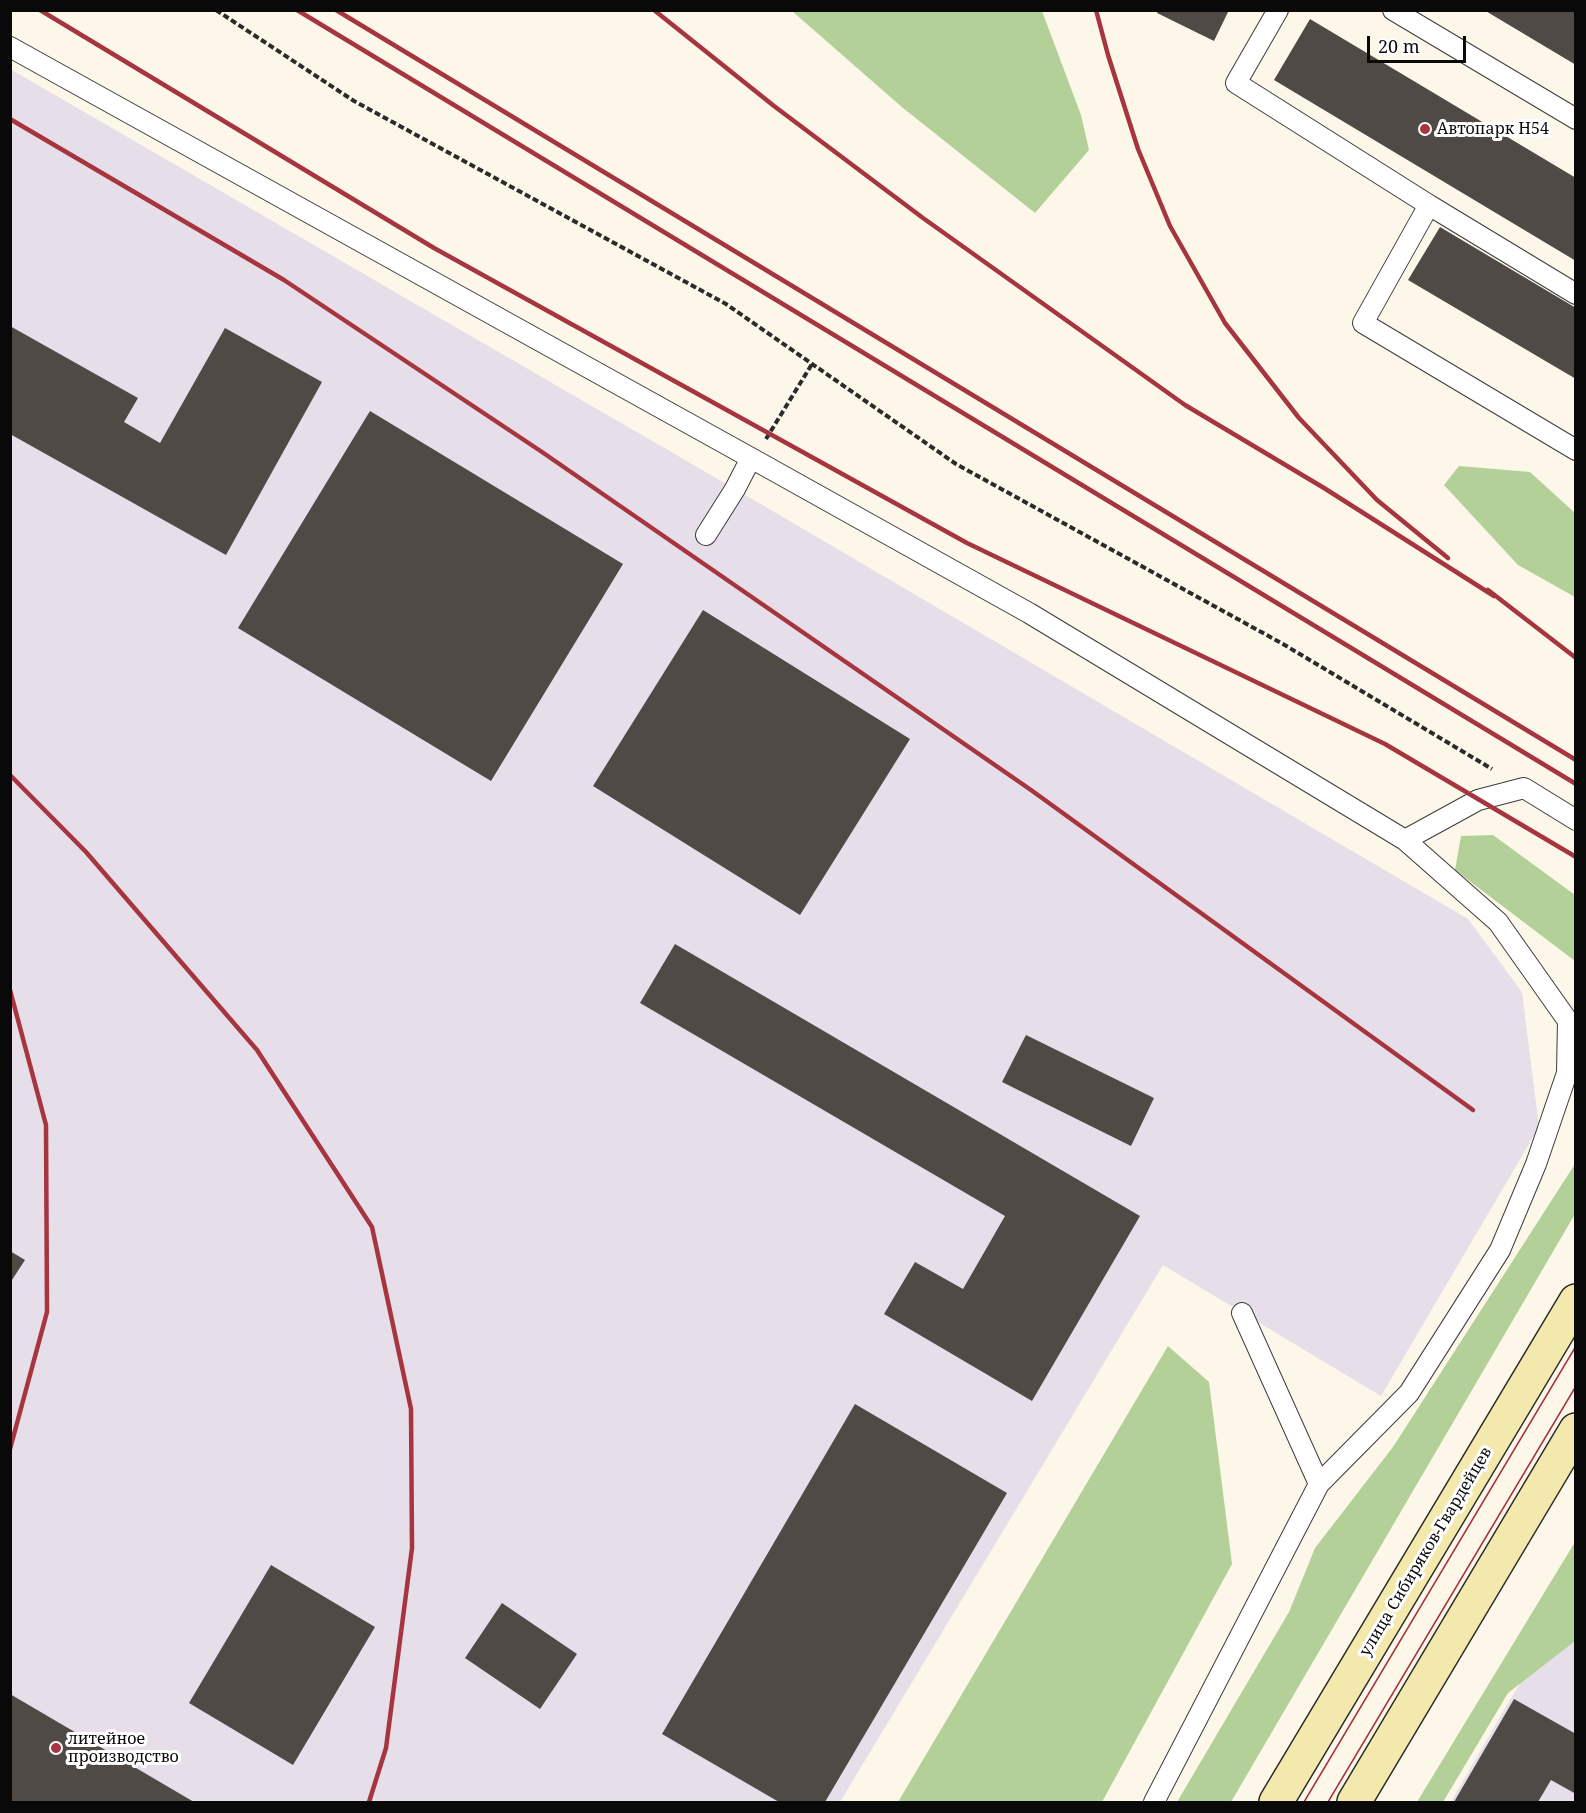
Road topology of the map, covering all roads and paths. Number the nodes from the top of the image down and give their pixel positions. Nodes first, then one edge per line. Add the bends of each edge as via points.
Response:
1 (216, 10) edge
2 (1278, 10) edge
3 (1393, 10) edge
4 (10, 47) edge
5 (1575, 119) edge
6 (1429, 205) junction
7 (1575, 294) edge
8 (812, 364) junction
9 (1575, 450) edge
10 (751, 458) junction
11 (706, 535) dead end
12 (1524, 788) junction
13 (1575, 820) edge
14 (1405, 840) junction
15 (1575, 1301) edge
16 (1242, 1313) dead end
17 (1575, 1430) edge
18 (1319, 1484) junction
19 (1154, 1803) edge
20 (1276, 1803) edge
21 (1354, 1803) edge

1 - 8 path via 354,101 726,304
2 - 6 lane via 1236,83
3 - 5 lane
4 - 10 lane
6 - 7 lane
6 - 9 lane via 1363,323
8 - 10 path
8 - 12 path via 956,464 1283,644
10 - 11 lane
10 - 14 lane via 1029,613
12 - 13 lane
12 - 14 lane via 1478,800
14 - 18 lane via 1498,922 1568,1021 1566,1073 1536,1164 1500,1250 1409,1393
15 - 20 main road, улица Сибиряков-Гвардейцев
16 - 18 lane
17 - 21 main road
18 - 19 lane

